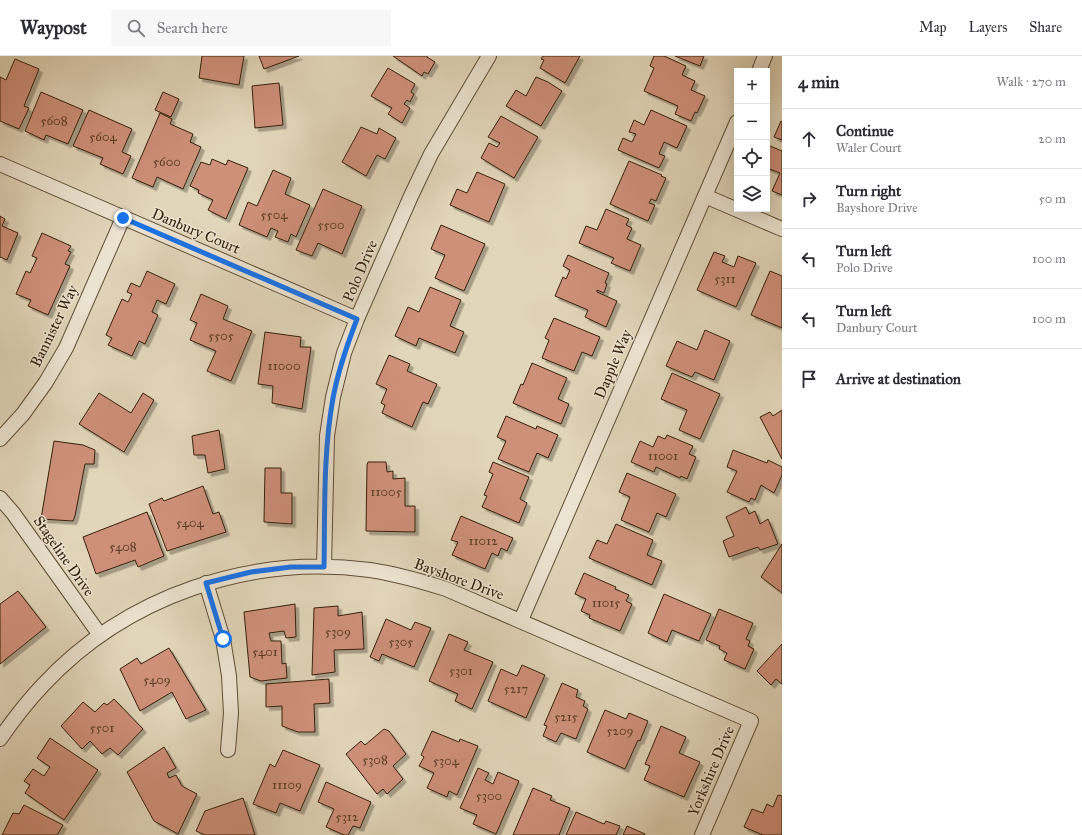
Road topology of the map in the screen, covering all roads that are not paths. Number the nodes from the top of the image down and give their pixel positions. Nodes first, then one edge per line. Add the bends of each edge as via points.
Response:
1 (489, 56) edge
2 (765, 56) edge
3 (760, 68) edge
4 (734, 129) edge
5 (0, 164) edge
6 (705, 196) junction
7 (123, 218) junction
8 (782, 229) edge
9 (357, 319) junction
10 (0, 440) edge
11 (0, 498) edge
12 (324, 567) junction
13 (206, 583) junction
14 (521, 620) junction
15 (100, 635) junction
16 (752, 721) joint
17 (0, 739) edge
18 (228, 750) dead end
19 (702, 835) edge

1 - 9 street, Polo Drive via 431,154
2 - 3 street
4 - 6 street, Dapple Way
5 - 7 street, Danbury Court
6 - 8 street
6 - 14 street, Dapple Way
7 - 9 street, Danbury Court
7 - 10 street, Bannister Way via 66,348 23,414
9 - 12 street, Polo Drive via 344,352 327,436
11 - 15 street, Stageline Drive
12 - 13 street, Bayshore Drive via 291,567 251,572
12 - 14 street, Bayshore Drive via 370,570 409,578 446,589
13 - 15 street, Bayshore Drive via 139,611
13 - 18 street via 223,639 229,676 231,713
14 - 16 street, Bayshore Drive
15 - 17 street, Bayshore Drive via 43,684 17,714
16 - 19 street, Yorkshire Drive

